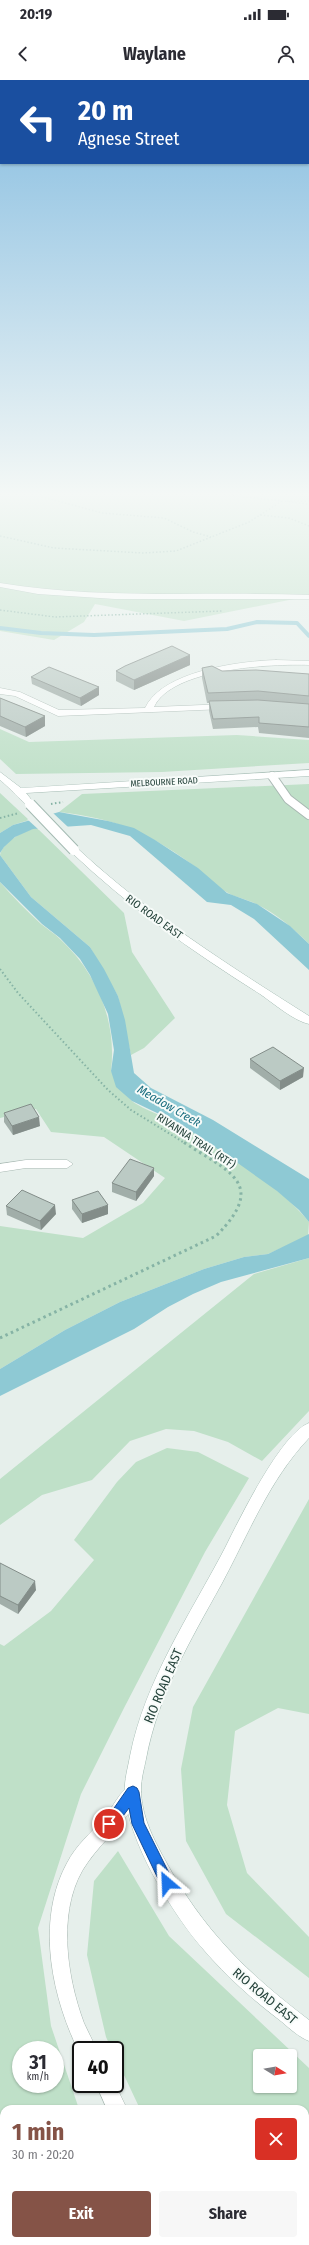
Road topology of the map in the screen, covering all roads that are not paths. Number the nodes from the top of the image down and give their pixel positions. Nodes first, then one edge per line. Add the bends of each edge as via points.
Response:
1 (41, 592) edge
2 (309, 597) edge
3 (309, 663) edge
4 (0, 691) edge
5 (234, 706) edge
6 (148, 710) junction
7 (309, 773) edge
8 (0, 775) edge
9 (272, 776) junction
10 (18, 791) junction
11 (309, 815) edge
12 (309, 1021) edge
13 (67, 1164) dead end
14 (0, 1168) edge
15 (309, 1429) edge
16 (133, 1792) junction
17 (309, 2032) edge
18 (84, 2041) edge
19 (109, 2093) edge
20 (115, 2105) edge

1 - 2 street via 105,596
3 - 6 street via 253,663 202,672 161,692 152,700
4 - 6 street via 18,694 58,713
5 - 6 street
7 - 9 street, MELBOURNE ROAD
8 - 10 street, RIO ROAD EAST
9 - 10 street, MELBOURNE ROAD
9 - 11 lane via 288,799
10 - 12 street, RIO ROAD EAST, bridge via 74,850 134,904
13 - 14 street via 26,1164
15 - 16 street, RIO ROAD EAST via 279,1463 190,1625 154,1703 138,1752
16 - 17 street, RIO ROAD EAST via 138,1824 186,1915 230,1968 256,1992
16 - 18 street via 115,1818 87,1846 72,1870 62,1903 59,1940 63,1981 74,2021
19 - 20 street

